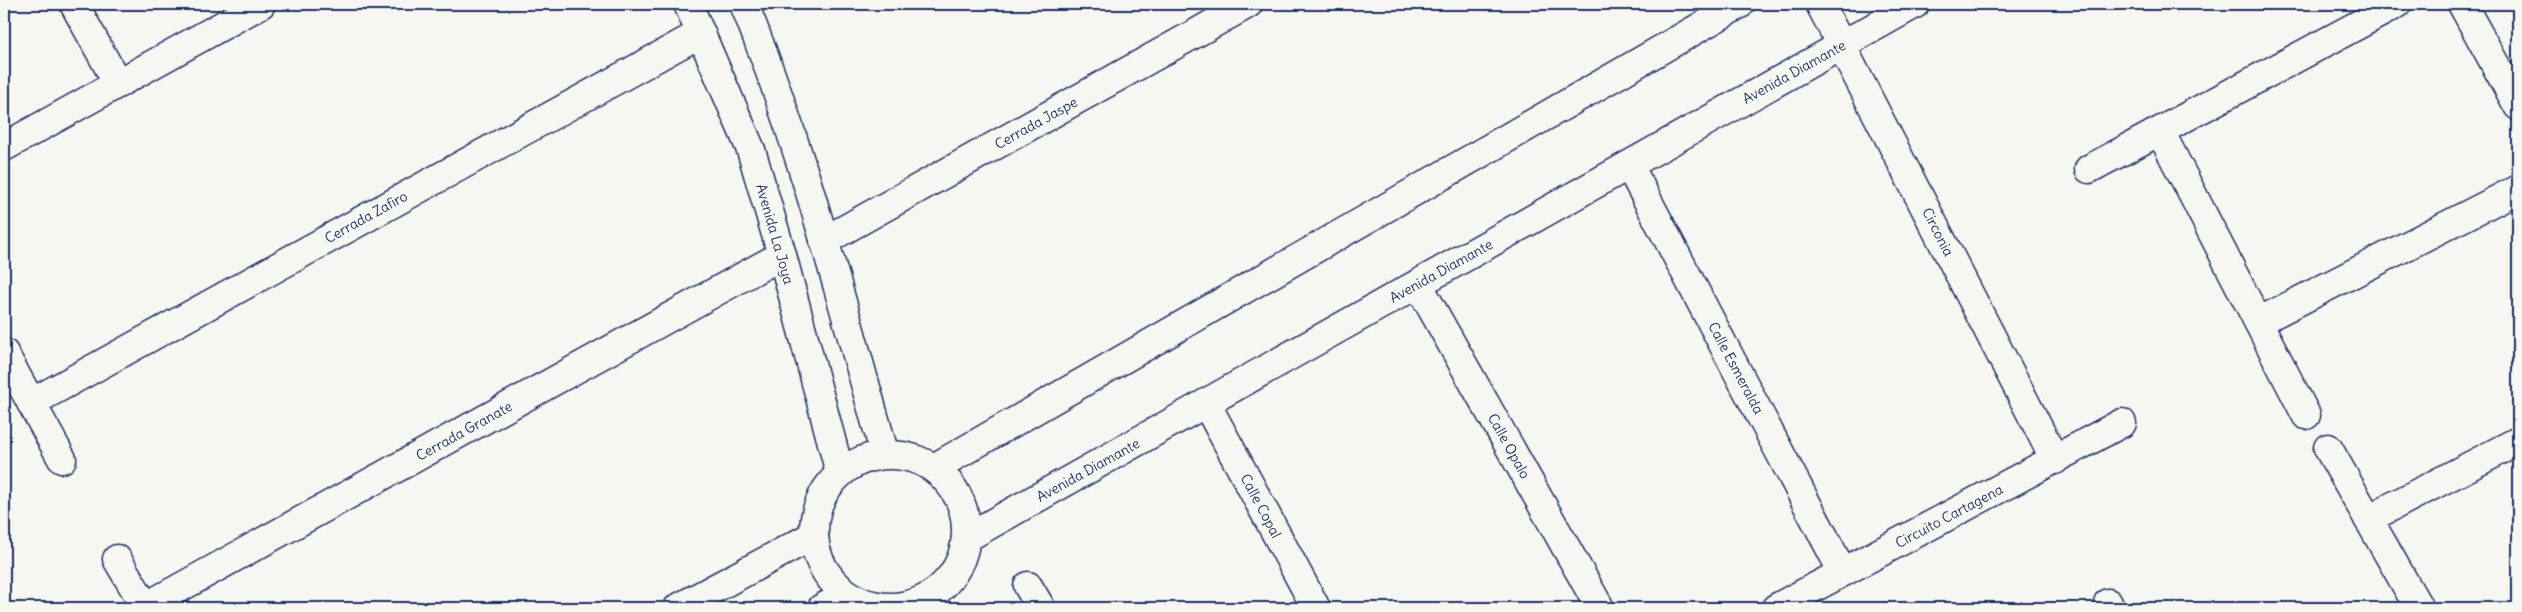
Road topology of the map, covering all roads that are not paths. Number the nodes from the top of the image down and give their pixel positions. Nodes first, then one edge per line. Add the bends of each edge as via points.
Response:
1 (74, 4) edge
2 (261, 4) edge
3 (688, 4) edge
4 (1248, 4) edge
5 (1740, 4) edge
6 (1820, 4) edge
7 (1915, 4) edge
8 (2397, 4) edge
9 (2462, 4) edge
10 (746, 5) edge
11 (701, 33) junction
12 (1841, 46) junction
13 (118, 84) junction
14 (2518, 106) edge
15 (2160, 130) junction
16 (4, 147) edge
17 (1629, 164) junction
18 (2089, 169) dead end
19 (2518, 189) edge
20 (824, 241) junction
21 (782, 255) junction
22 (1418, 284) junction
23 (2258, 322) junction
24 (4, 354) edge
25 (31, 403) junction
26 (1206, 403) junction
27 (2306, 415) dead end
28 (2122, 422) dead end
29 (2518, 441) edge
30 (2328, 448) dead end
31 (885, 455) junction
32 (62, 460) dead end
33 (2055, 460) junction
34 (934, 468) junction
35 (840, 473) junction
36 (2368, 519) junction
37 (814, 534) junction
38 (966, 538) junction
39 (116, 559) dead end
40 (1842, 571) junction
41 (848, 594) junction
42 (945, 597) edge
43 (146, 607) edge
44 (883, 607) edge
45 (678, 608) edge
46 (822, 608) edge
47 (1316, 608) edge
48 (1600, 608) edge
49 (1776, 608) edge
50 (2420, 608) edge

1 - 13 street
2 - 13 street
3 - 11 street, Avenida La Joya
4 - 20 street, Cerrada Jaspe
5 - 34 street
6 - 12 street, Circonia
7 - 12 street, Avenida Diamante
8 - 15 street
9 - 14 street
10 - 20 street via 790,129
11 - 21 street, Avenida La Joya via 751,150
11 - 25 street, Cerrada Zafiro
12 - 17 street, Avenida Diamante
12 - 33 street, Circonia
13 - 16 street
15 - 18 street
15 - 23 street
17 - 22 street, Avenida Diamante
17 - 40 street, Calle Esmeralda
19 - 23 street
20 - 31 street
21 - 35 street, Avenida La Joya
21 - 43 street, Cerrada Granate
22 - 26 street, Avenida Diamante
22 - 48 street, Calle Opalo
23 - 27 street
24 - 25 street
25 - 32 street
26 - 38 street, Avenida Diamante
26 - 47 street, Calle Copal
28 - 33 street, Circuito Cartagena
29 - 36 street
30 - 36 street
31 - 34 street via 911,457
31 - 35 street via 861,461
33 - 40 street, Circuito Cartagena
34 - 38 street via 953,488 964,512
35 - 37 street via 826,490 816,512
36 - 50 street
37 - 41 street via 819,557
37 - 45 street
38 - 42 street
39 - 43 street
40 - 49 street, Circuito Cartagena
41 - 44 street
41 - 46 street
42 - 44 street via 926,598 905,606

